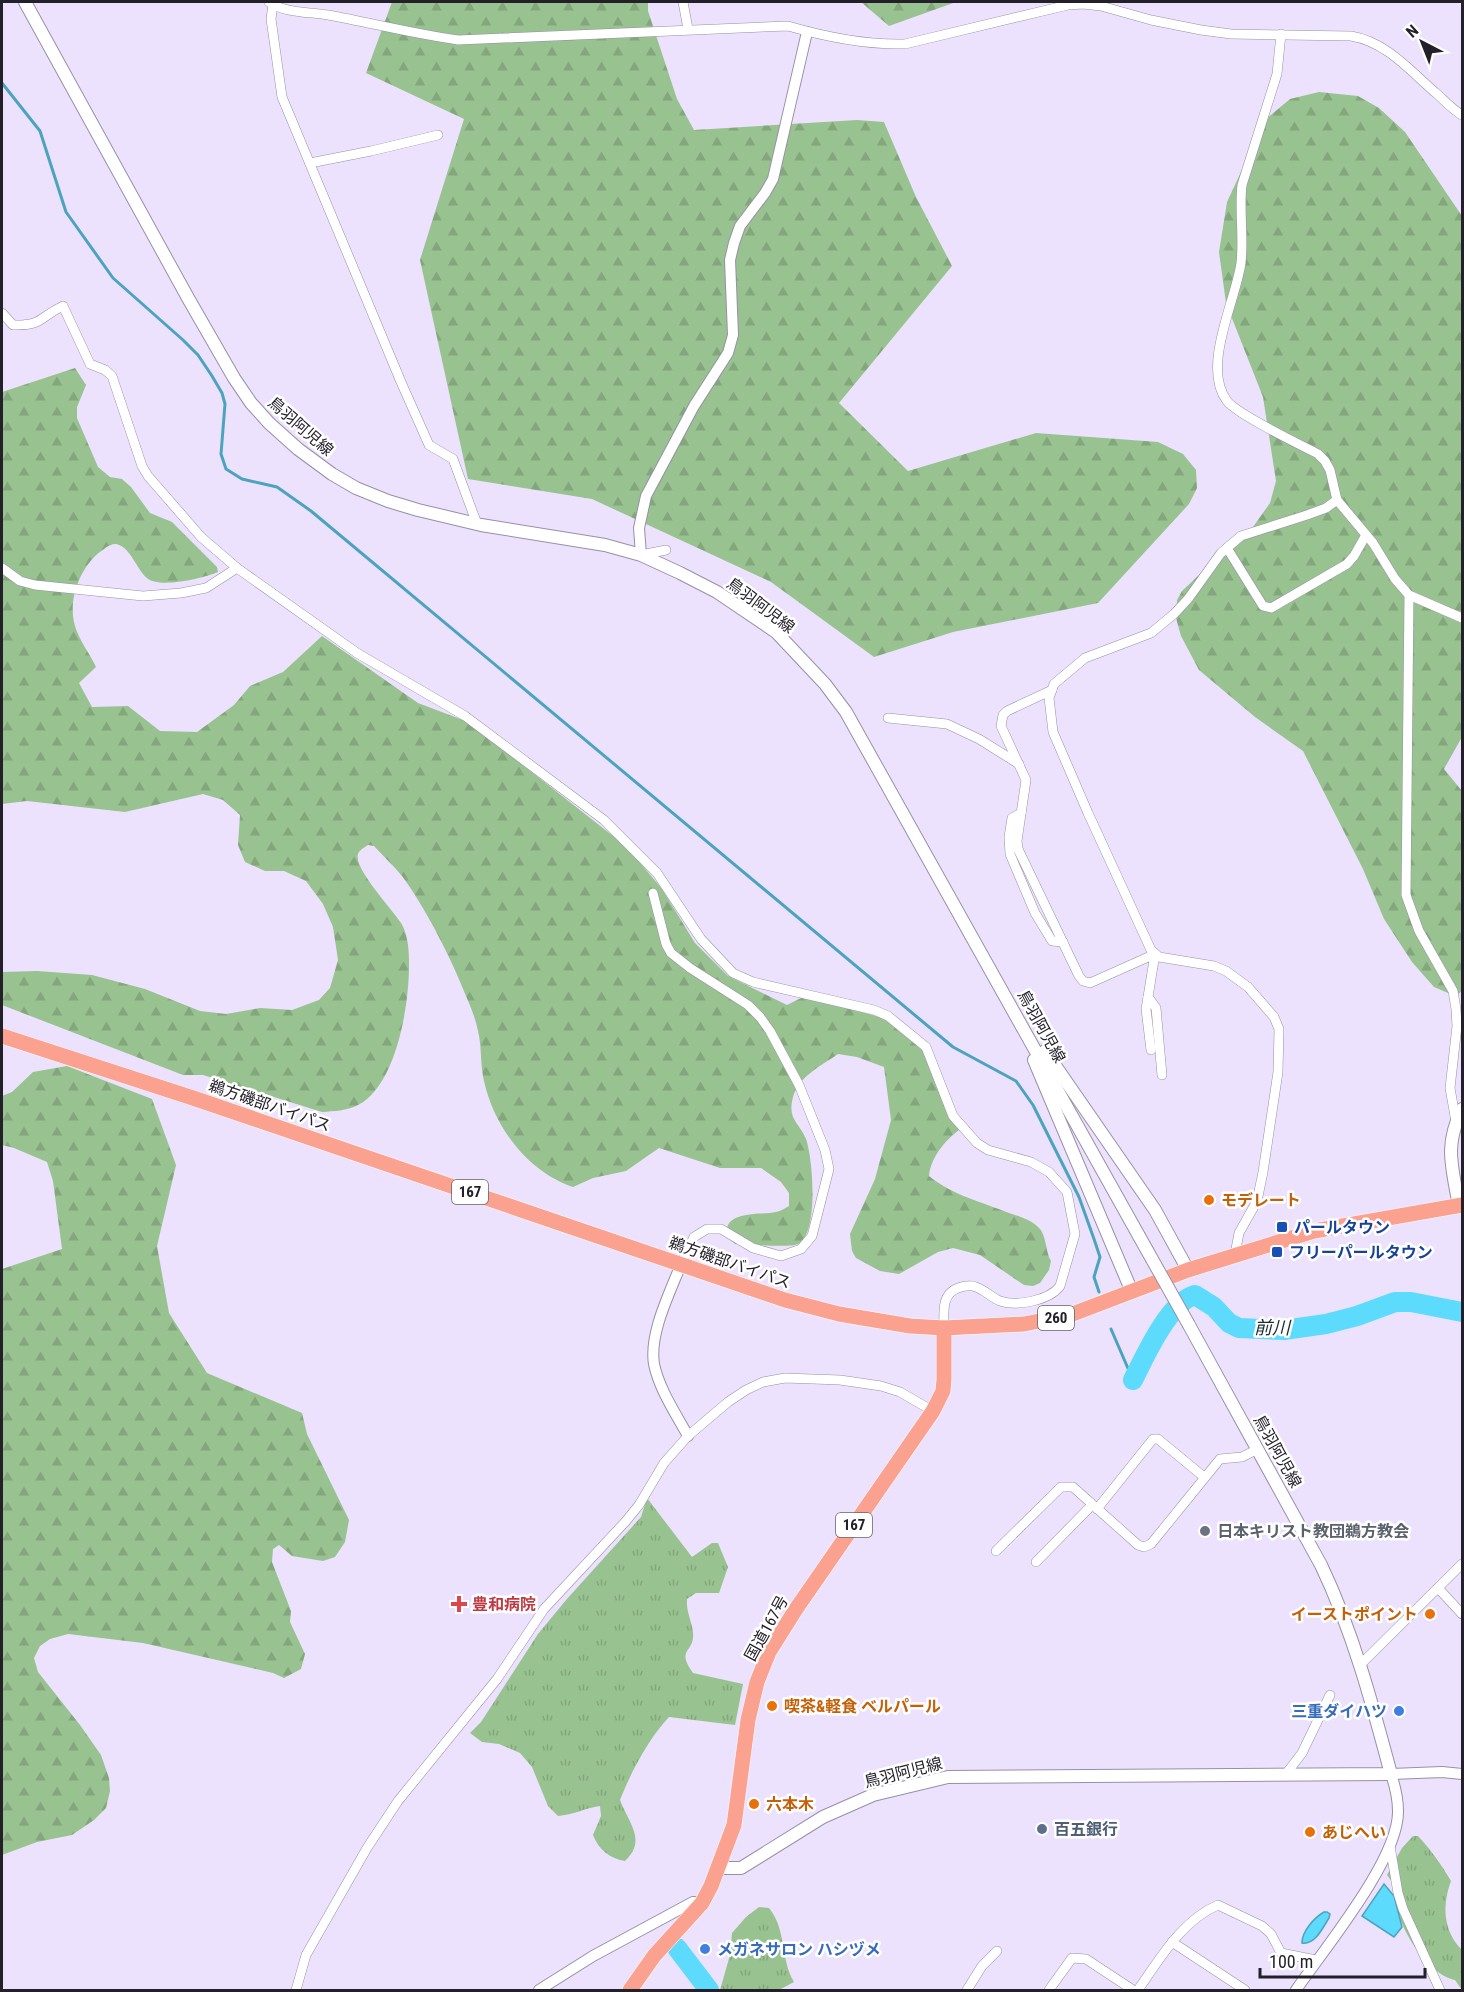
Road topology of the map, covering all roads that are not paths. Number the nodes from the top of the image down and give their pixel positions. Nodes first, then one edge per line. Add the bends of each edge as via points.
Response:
1 (25, 2) edge
2 (683, 2) edge
3 (271, 3) edge
4 (688, 29) junction
5 (807, 32) junction
6 (1281, 34) junction
7 (1462, 115) edge
8 (438, 135) dead end
9 (310, 163) junction
10 (2, 313) edge
11 (1337, 500) junction
12 (477, 524) junction
13 (1366, 535) junction
14 (1227, 548) junction
15 (666, 550) dead end
16 (641, 555) junction
17 (2, 568) edge
18 (237, 568) junction
19 (1409, 595) junction
20 (1462, 618) edge
21 (1052, 690) junction
22 (888, 718) dead end
23 (1021, 765) junction
24 (653, 893) dead end
25 (1155, 954) junction
26 (1148, 997) junction
27 (1009, 1001) junction
28 (2, 1036) edge
29 (1151, 1050) dead end
30 (1162, 1075) dead end
31 (1462, 1109) edge
32 (1456, 1122) junction
33 (1461, 1205) edge
34 (1235, 1254) junction
35 (681, 1264) junction
36 (1188, 1270) junction
37 (1132, 1292) junction
38 (944, 1328) junction
39 (933, 1411) junction
40 (688, 1436) junction
41 (1258, 1449) junction
42 (1204, 1477) junction
43 (1094, 1507) junction
44 (996, 1551) dead end
45 (1036, 1562) dead end
46 (1462, 1564) edge
47 (1438, 1588) junction
48 (1462, 1614) edge
49 (1361, 1664) junction
50 (1330, 1695) dead end
51 (1286, 1774) junction
52 (1391, 1774) junction
53 (1462, 1774) edge
54 (1390, 1846) junction
55 (718, 1868) junction
56 (702, 1903) junction
57 (1172, 1942) junction
58 (997, 1951) dead end
59 (1316, 1960) junction
60 (296, 1990) edge
61 (538, 1990) edge
62 (630, 1990) edge
63 (967, 1990) edge
64 (1049, 1990) edge
65 (1133, 1990) edge
66 (1138, 1990) edge
67 (1245, 1990) edge
68 (1296, 1990) edge
69 (1440, 1990) edge

1 - 12 main road, 鳥羽阿児線 via 188,298 251,403 298,449 356,488 418,510
2 - 4 street
3 - 4 street via 458,40
3 - 9 street via 280,89
4 - 5 street via 788,26
5 - 6 street via 880,45 905,44 1083,4 1201,30
5 - 16 street via 773,179 740,226 734,243 730,260 733,335 728,353 694,405 646,496 639,528
6 - 7 street via 1367,39 1391,54
6 - 11 street via 1277,74 1242,184 1241,261 1217,355 1222,392 1234,408 1318,454 1330,470
8 - 9 street
9 - 12 street via 429,445 453,459
10 - 18 street via 13,326 28,326 63,306 90,364 112,376 148,476 201,537
11 - 13 street
11 - 14 street via 1326,508 1241,536
12 - 16 main road, 鳥羽阿児線 via 565,537
13 - 14 street via 1347,564 1271,608 1263,606
13 - 19 street
14 - 21 street via 1195,591 1151,633 1085,658
15 - 16 street
16 - 27 main road, 鳥羽阿児線 via 717,592 776,632 825,684 846,712
17 - 18 street via 20,581 35,585 143,596 206,588
18 - 38 street via 357,653 465,716 604,820 657,873 701,939 733,973 753,982 888,1016 926,1047 950,1112 976,1143 1049,1172 1067,1192 1075,1234 1060,1286 1048,1297 1011,1304 976,1286 955,1289 944,1306
19 - 20 street
19 - 32 street via 1406,896 1419,931 1453,992 1456,1026 1450,1088
21 - 23 street via 1003,715 1001,726
21 - 25 street via 1049,698 1053,732
22 - 23 street via 947,724
23 - 25 street via 1026,780 1018,849 1079,976 1090,983
24 - 35 street via 666,944 672,953 748,1005 770,1031 799,1085 829,1169 812,1236 801,1249 781,1256 753,1248 721,1229 707,1229 694,1236
25 - 26 street
25 - 34 street via 1226,971 1248,987 1274,1017 1279,1029 1278,1072 1263,1172 1257,1201 1239,1233
26 - 29 street
26 - 30 street via 1156,1008
27 - 36 main road via 1155,1210
27 - 37 main road
27 - 41 main road, 鳥羽阿児線, bridge
28 - 35 highway, 鵜方磯部バイパス / 167
31 - 32 main road
32 - 33 main road via 1450,1154
33 - 34 highway, 鵜方磯部バイパス / 260 via 1314,1231
34 - 36 highway, 鵜方磯部バイパス / 260
35 - 38 highway, 鵜方磯部バイパス / 167 via 838,1314
35 - 40 street via 658,1326 653,1353 658,1379
36 - 37 highway, 鵜方磯部バイパス / 260
37 - 38 highway, 鵜方磯部バイパス / 260 via 1070,1315 1024,1324
38 - 39 highway, 国道167号 / 167 via 944,1385
39 - 40 street via 881,1386 785,1378 746,1390
39 - 55 highway, 国道167号 / 167 via 769,1652 757,1682 747,1727 734,1824
40 - 60 street via 664,1463 626,1521 544,1609 497,1679 398,1801 306,1955
41 - 42 street via 1242,1457 1220,1459
41 - 49 main road, 鳥羽阿児線 via 1330,1583
42 - 43 street via 1153,1439
42 - 43 street via 1151,1544 1144,1547
43 - 44 street via 1073,1487 1061,1487
43 - 45 street
46 - 47 street
47 - 48 street
47 - 49 street
49 - 52 main road, 鳥羽阿児線
50 - 51 street via 1302,1753
51 - 52 main road, 鳥羽阿児線
51 - 55 main road, 鳥羽阿児線 via 948,1777 849,1804 741,1868
52 - 53 street
52 - 54 street via 1398,1812
54 - 59 street via 1378,1870
54 - 69 street via 1403,1909
55 - 56 highway, 国道167号 / 167
56 - 61 street via 693,1902
56 - 62 highway, 国道167号 / 167 via 654,1956
57 - 59 street via 1206,1910 1218,1905 1262,1926 1281,1953
57 - 66 street
57 - 67 street
58 - 63 street
59 - 68 street
64 - 65 street via 1072,1958 1086,1959

